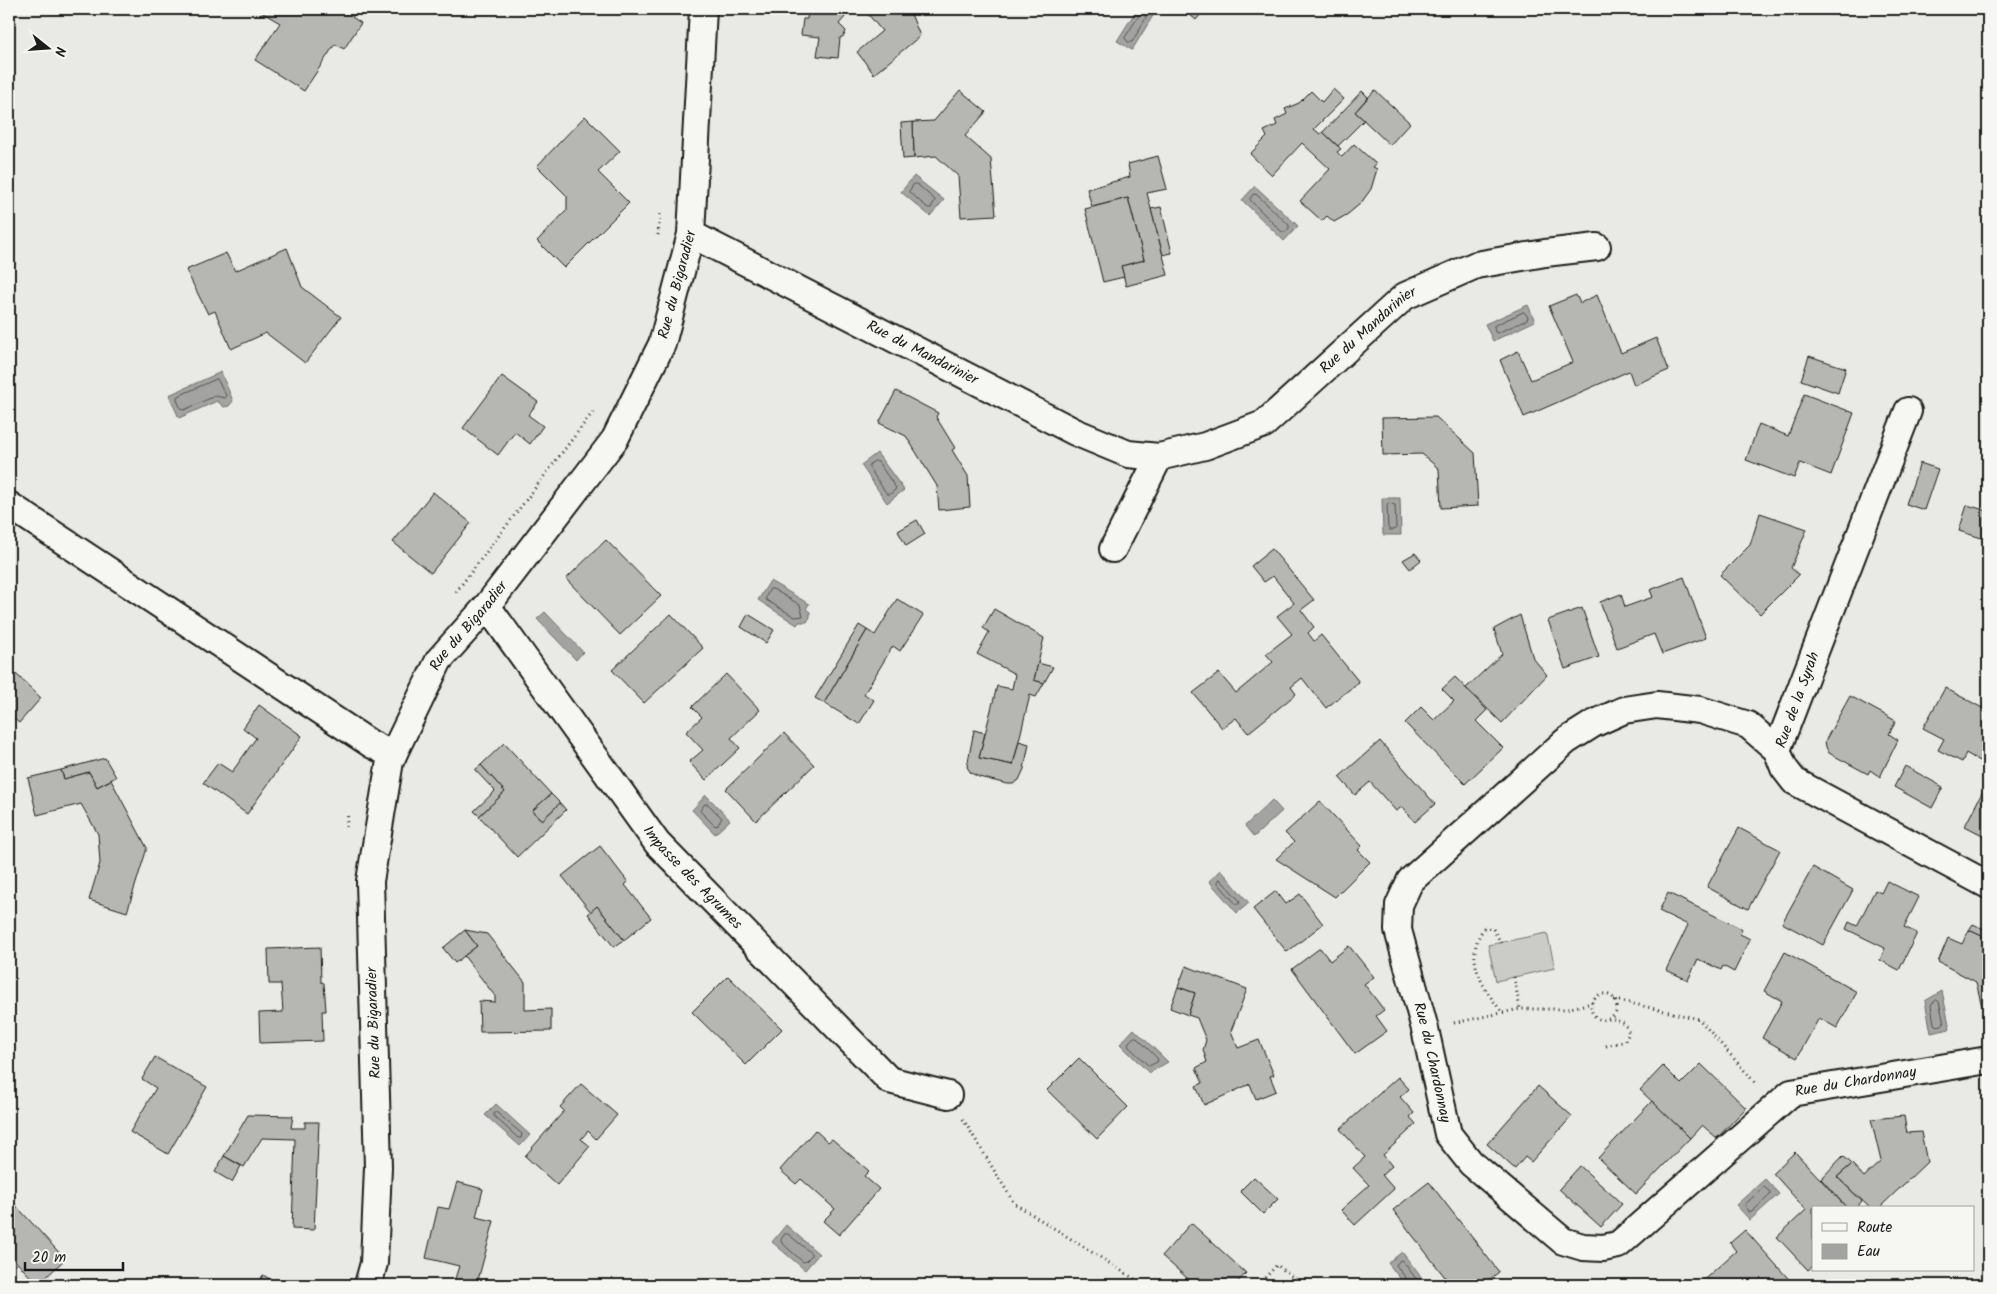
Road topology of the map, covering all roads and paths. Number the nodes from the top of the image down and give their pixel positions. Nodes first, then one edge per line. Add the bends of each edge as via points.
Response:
1 (704, 9) edge
2 (691, 234) junction
3 (1597, 246) dead end
4 (1908, 411) dead end
5 (1159, 457) junction
6 (9, 505) edge
7 (1113, 549) dead end
8 (487, 606) junction
9 (1777, 750) junction
10 (393, 755) junction
11 (1988, 885) edge
12 (1501, 943) dead end
13 (1514, 977) dead end
14 (1614, 1001) junction
15 (1592, 1003) junction
16 (1520, 1009) junction
17 (1502, 1012) junction
18 (1611, 1018) junction
19 (1425, 1030) junction
20 (1606, 1046) dead end
21 (1988, 1060) edge
22 (948, 1095) joint
23 (1776, 1106) junction
24 (368, 1285) edge
25 (1144, 1285) edge
26 (1258, 1285) edge
27 (1303, 1285) edge

1 - 2 street, Rue du Bigaradier
2 - 5 street, Rue du Mandarinier via 1075,432 1128,454
2 - 8 street, Rue du Bigaradier via 662,344 615,439
3 - 5 street, Rue du Mandarinier via 1476,264 1405,296 1264,424 1205,446
4 - 9 street, Rue de la Syrah
5 - 7 street
6 - 10 street via 370,744
8 - 10 street, Rue du Bigaradier via 440,660
8 - 22 street, Impasse des Agrumes via 657,843 890,1080
9 - 11 street, Rue de la Syrah via 1784,768 1794,781
9 - 19 street, Rue du Chardonnay via 1748,725 1700,710 1657,704 1624,710 1566,741 1410,881 1400,905 1398,930
10 - 24 street, Rue du Bigaradier via 370,881 378,1167 374,1263
12 - 17 path via 1493,929 1484,928 1477,938 1474,963 1485,990
13 - 16 path
14 - 15 path via 1604,994
14 - 18 path via 1616,1012
14 - 23 path via 1698,1019
15 - 16 path via 1566,1009
15 - 18 path via 1591,1011 1596,1018
16 - 17 path
17 - 19 path
18 - 20 path via 1625,1024 1629,1033 1625,1040
19 - 23 street, Rue du Chardonnay via 1448,1134 1471,1163 1563,1241 1583,1247 1618,1245
21 - 23 street, Rue du Chardonnay via 1791,1093
22 - 25 path via 1014,1204
26 - 27 path via 1277,1265

